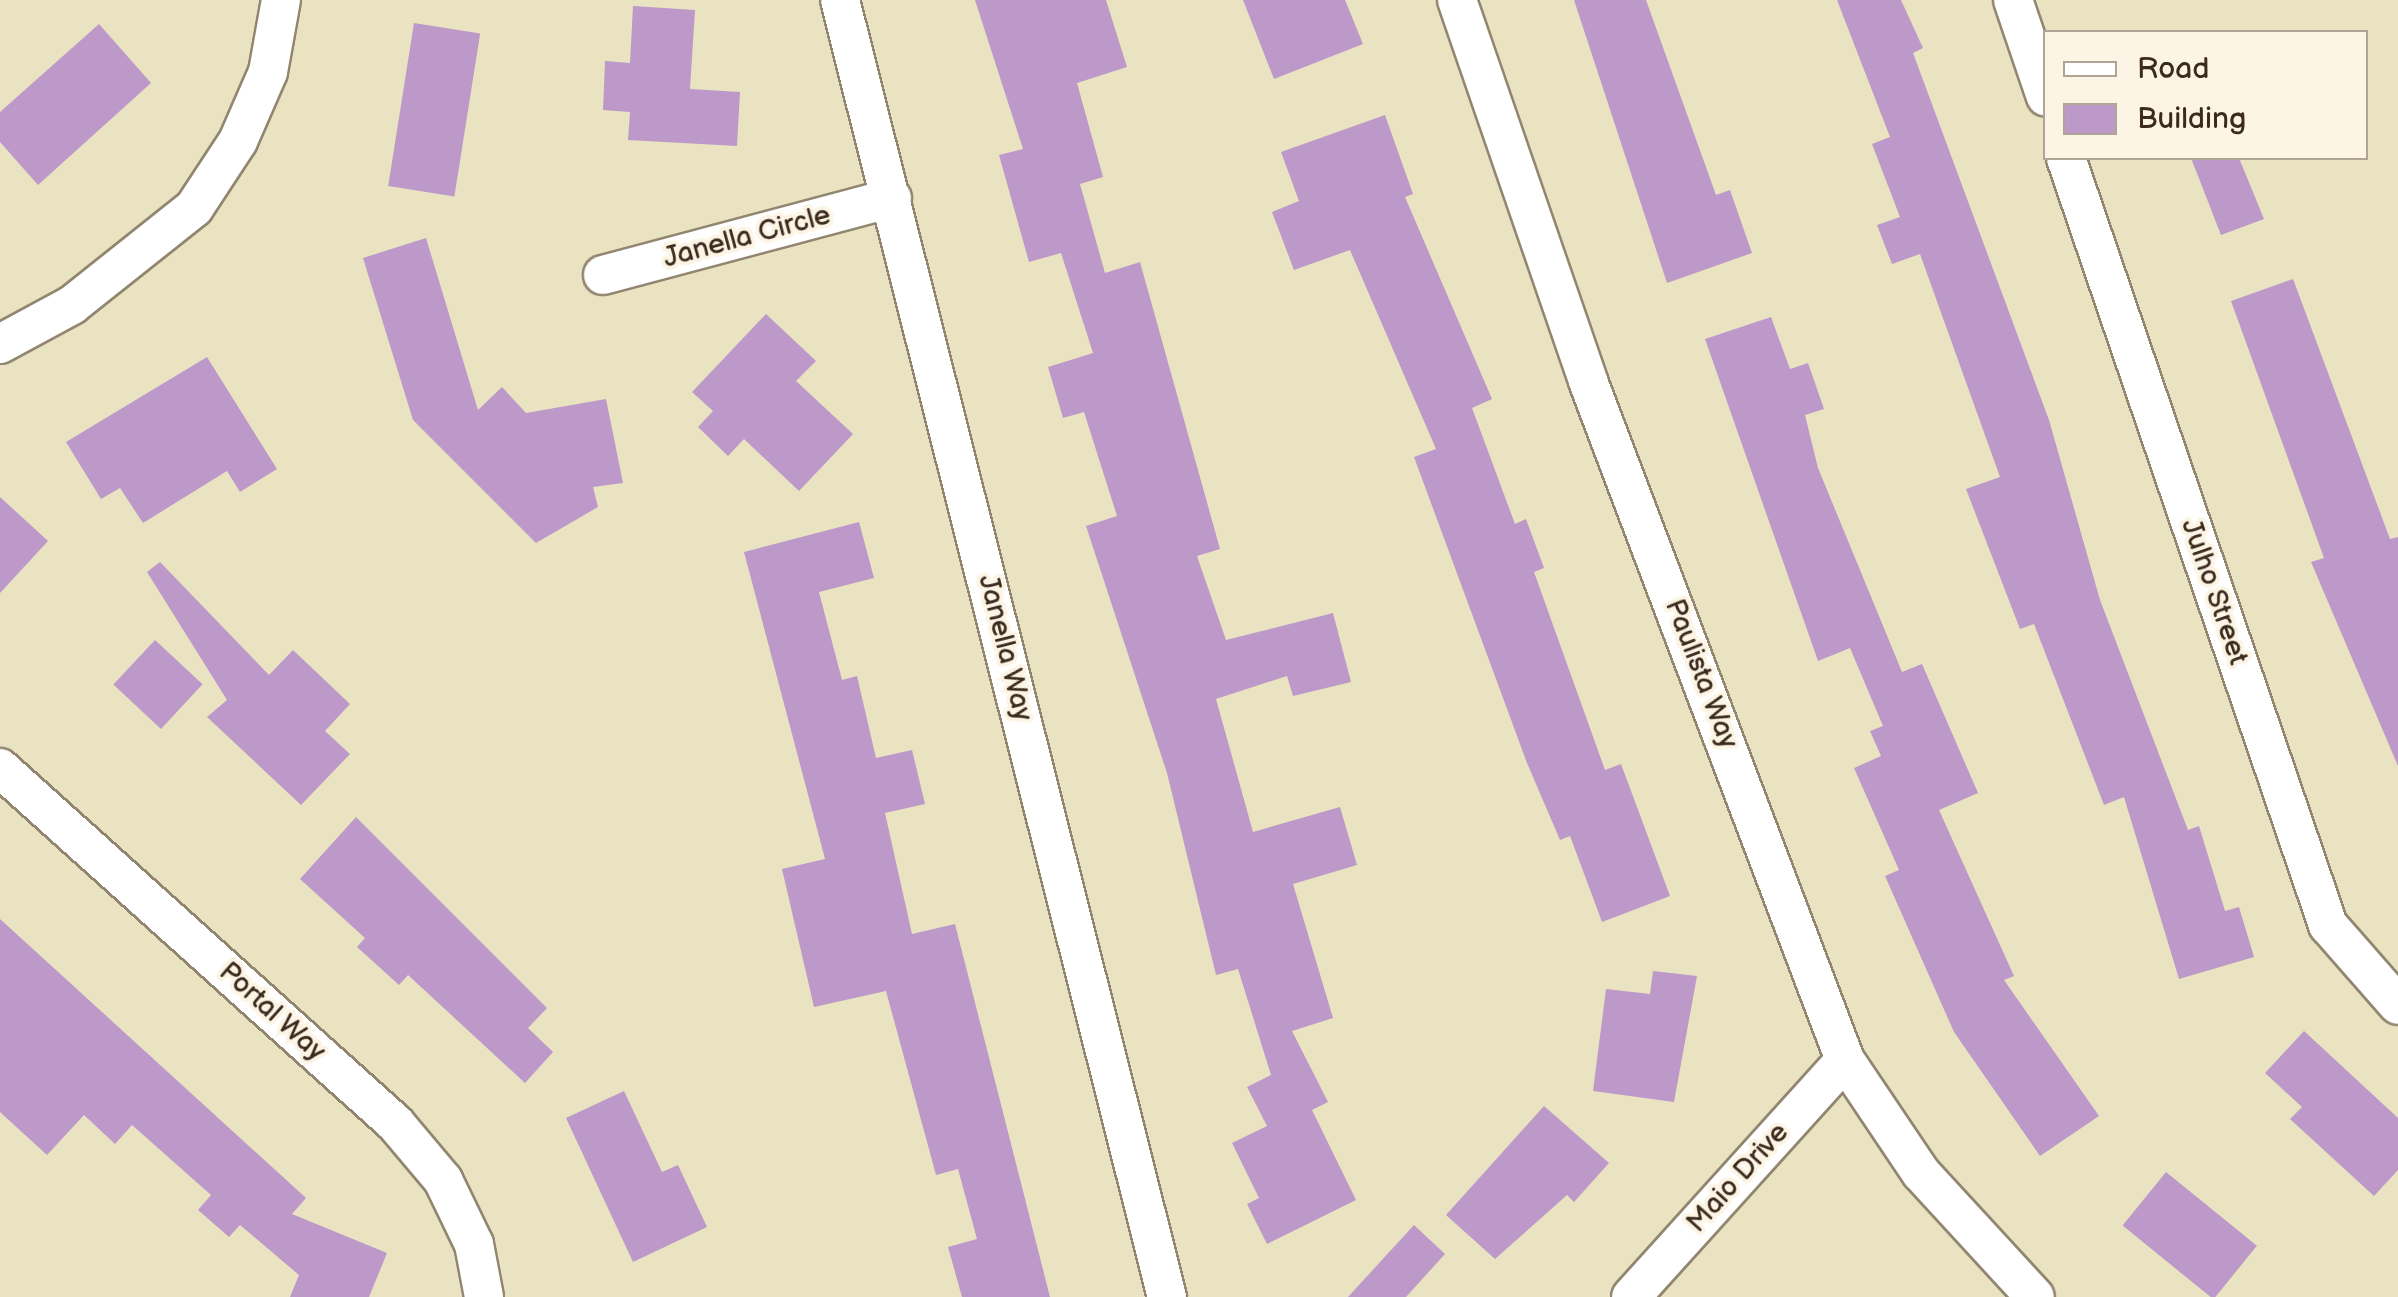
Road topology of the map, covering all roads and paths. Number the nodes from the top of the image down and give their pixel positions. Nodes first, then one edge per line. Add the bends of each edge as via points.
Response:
1 (281, 0) edge
2 (840, 0) edge
3 (1457, 0) edge
4 (2012, 0) edge
5 (2043, 88) edge
6 (2067, 160) edge
7 (892, 198) junction
8 (603, 275) dead end
9 (0, 344) edge
10 (0, 768) edge
11 (2398, 1004) edge
12 (1845, 1060) junction
13 (484, 1297) edge
14 (1168, 1297) edge
15 (1631, 1297) edge
16 (2035, 1297) edge

1 - 9 street via 268,72 238,141 194,208 120,272
2 - 7 street, Janella Way
3 - 12 street, Paulista Way via 1588,381
4 - 5 street
6 - 11 street, Julho Street via 2328,925
7 - 8 street, Janella Circle
7 - 14 street, Janella Way
10 - 13 street, Portal Way via 395,1123 442,1180 474,1244
12 - 15 street, Maio Drive
12 - 16 street, Paulista Way via 1921,1173

